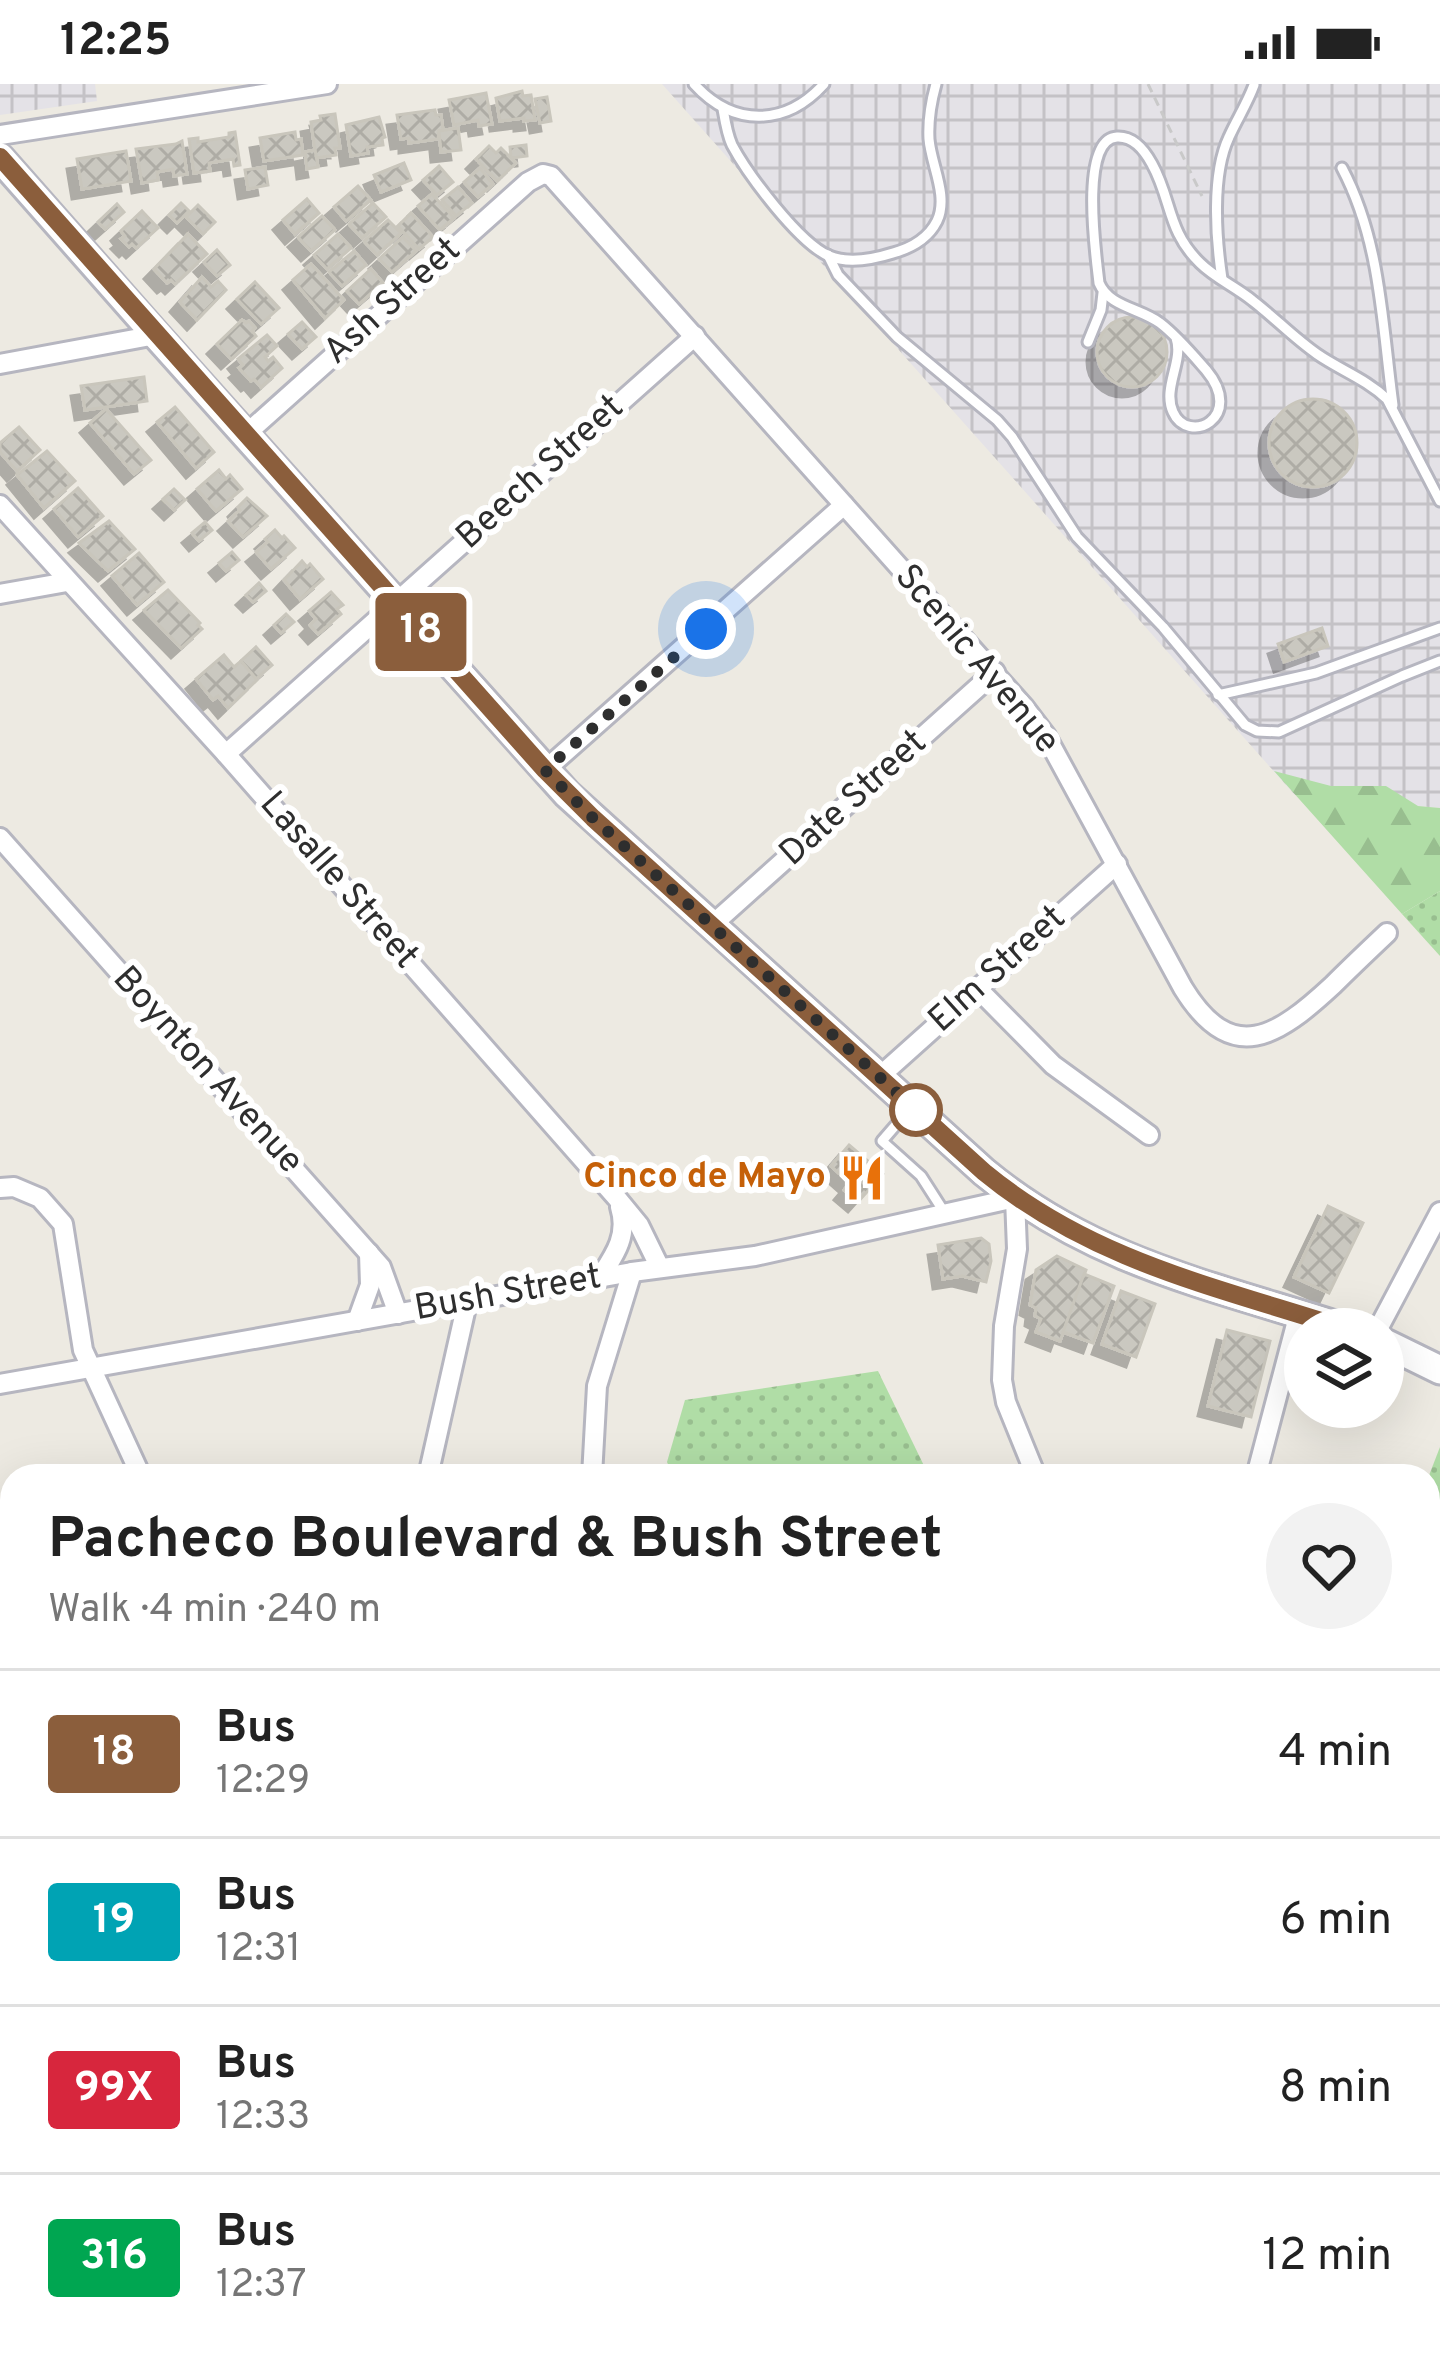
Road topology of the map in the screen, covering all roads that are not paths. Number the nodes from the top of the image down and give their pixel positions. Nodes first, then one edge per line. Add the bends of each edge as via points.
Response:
1 (327, 84) edge
2 (694, 84) edge
3 (824, 84) edge
4 (936, 84) edge
5 (1254, 86) edge
6 (722, 109) junction
7 (0, 135) edge
8 (0, 158) edge
9 (1342, 168) dead end
10 (543, 173) joint
11 (828, 255) junction
12 (1222, 280) junction
13 (1103, 293) junction
14 (156, 335) junction
15 (695, 336) junction
16 (1175, 338) junction
17 (1088, 342) dead end
18 (0, 364) edge
19 (1394, 410) junction
20 (244, 435) junction
21 (1440, 501) edge
22 (0, 505) edge
23 (844, 505) junction
24 (67, 581) junction
25 (0, 594) edge
26 (396, 604) junction
27 (1440, 628) edge
28 (1440, 662) edge
29 (995, 672) junction
30 (1218, 694) junction
31 (226, 754) junction
32 (545, 770) junction
33 (0, 838) edge
34 (1117, 864) junction
35 (712, 925) junction
36 (1387, 933) dead end
37 (977, 988) junction
38 (879, 1077) junction
39 (912, 1107) junction
40 (1149, 1135) dead end
41 (0, 1188) edge
42 (616, 1197) junction
43 (1015, 1198) junction
44 (1440, 1212) edge
45 (946, 1215) junction
46 (369, 1253) junction
47 (660, 1268) junction
48 (632, 1272) junction
49 (599, 1279) junction
50 (466, 1303) junction
51 (1389, 1308) edge
52 (1284, 1309) edge
53 (398, 1314) junction
54 (357, 1321) junction
55 (1404, 1352) edge
56 (92, 1370) junction
57 (1284, 1370) edge
58 (1440, 1370) edge
59 (0, 1384) edge
60 (135, 1464) edge
61 (431, 1464) edge
62 (593, 1464) edge
63 (1031, 1464) edge
64 (1259, 1464) edge

1 - 7 street
2 - 6 lane
3 - 6 lane via 787,112
4 - 11 lane via 929,136 937,221 904,250 862,260
5 - 12 lane via 1223,152
6 - 11 lane via 750,174
8 - 14 main road
9 - 19 lane via 1374,253
10 - 15 street, Scenic Avenue
10 - 20 street, Ash Street
11 - 30 lane via 897,337 997,420 1077,537
12 - 13 lane via 1186,247 1145,152 1114,137 1098,151 1093,172
12 - 19 lane via 1375,388
13 - 16 lane
13 - 17 lane
14 - 18 street
14 - 20 main road
15 - 23 street, Scenic Avenue
15 - 26 street, Beech Street
16 - 16 lane via 1219,391 1219,411 1199,427 1174,414
19 - 21 lane
20 - 26 main road
22 - 24 street, Lasalle Street
23 - 29 street, Scenic Avenue
23 - 32 street
24 - 25 street
24 - 31 street, Lasalle Street
26 - 31 street, Beech Street
26 - 32 main road
27 - 30 lane via 1316,674
28 - 30 lane via 1279,732 1245,724
29 - 34 street, Scenic Avenue via 1046,736
29 - 35 street, Date Street
31 - 42 street, Lasalle Street
32 - 35 main road
33 - 46 street, Boynton Avenue
34 - 36 street, Scenic Avenue via 1197,1010 1231,1034 1251,1037 1292,1020
34 - 37 street, Elm Street
35 - 38 main road
37 - 38 street, Elm Street
37 - 40 street via 1053,1065
38 - 39 main road
39 - 43 main road
39 - 45 lane via 882,1141 921,1176
41 - 56 street via 40,1198 63,1224
42 - 47 street, Lasalle Street
42 - 49 street via 625,1227
43 - 45 street, Bush Street
43 - 52 main road via 1154,1270
43 - 63 street via 1001,1380
44 - 51 street
45 - 47 street, Bush Street
46 - 53 street, Boynton Avenue
46 - 54 street via 370,1285
47 - 48 street, Bush Street
48 - 49 street, Bush Street
48 - 62 street via 597,1387
49 - 50 street, Bush Street
50 - 53 street, Bush Street
50 - 61 street
53 - 54 street, Bush Street
54 - 56 street, Bush Street
55 - 58 main road
56 - 59 street, Bush Street
56 - 60 street
57 - 64 street

